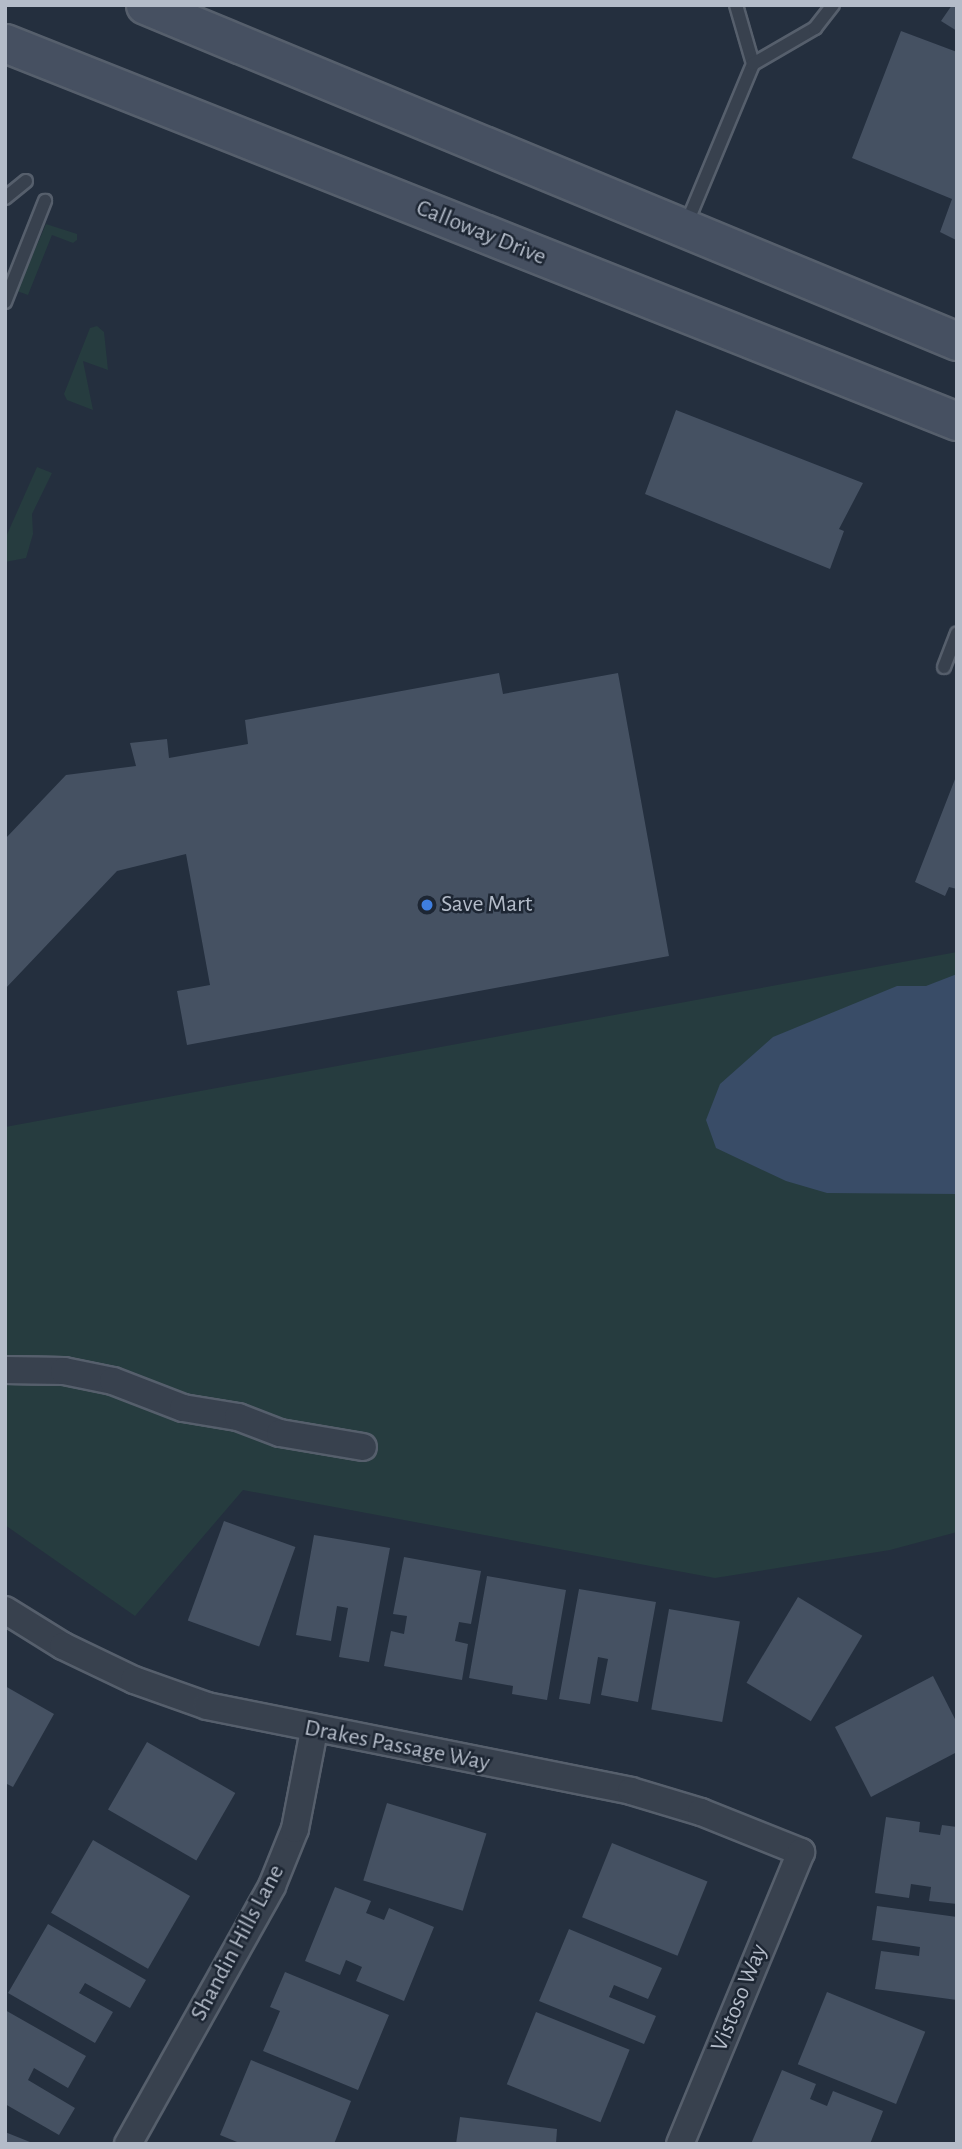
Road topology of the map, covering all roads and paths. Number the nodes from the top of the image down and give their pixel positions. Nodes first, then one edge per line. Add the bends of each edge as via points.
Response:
1 (145, 5) edge
2 (736, 5) edge
3 (833, 5) edge
4 (5, 43) edge
5 (753, 64) junction
6 (26, 181) dead end
7 (5, 198) edge
8 (45, 201) dead end
9 (684, 228) junction
10 (5, 302) edge
11 (957, 341) edge
12 (957, 421) edge
13 (957, 633) edge
14 (944, 667) dead end
15 (5, 1370) edge
16 (363, 1447) dead end
17 (5, 1610) edge
18 (314, 1730) junction
19 (801, 1852) joint
20 (128, 2144) edge
21 (680, 2144) edge

1 - 9 main road
2 - 5 lane
3 - 5 lane via 815,28
4 - 12 main road, Calloway Drive
5 - 9 lane
6 - 7 lane
8 - 10 lane
9 - 11 main road
13 - 14 lane
15 - 16 street via 64,1371 113,1381 183,1408 238,1417 280,1433
17 - 18 street, Drakes Passage Way via 63,1646 134,1680 207,1706
18 - 19 street, Drakes Passage Way via 631,1791 701,1812
18 - 20 street, Shandin Hills Lane via 295,1829 272,1886
19 - 21 street, Vistoso Way

